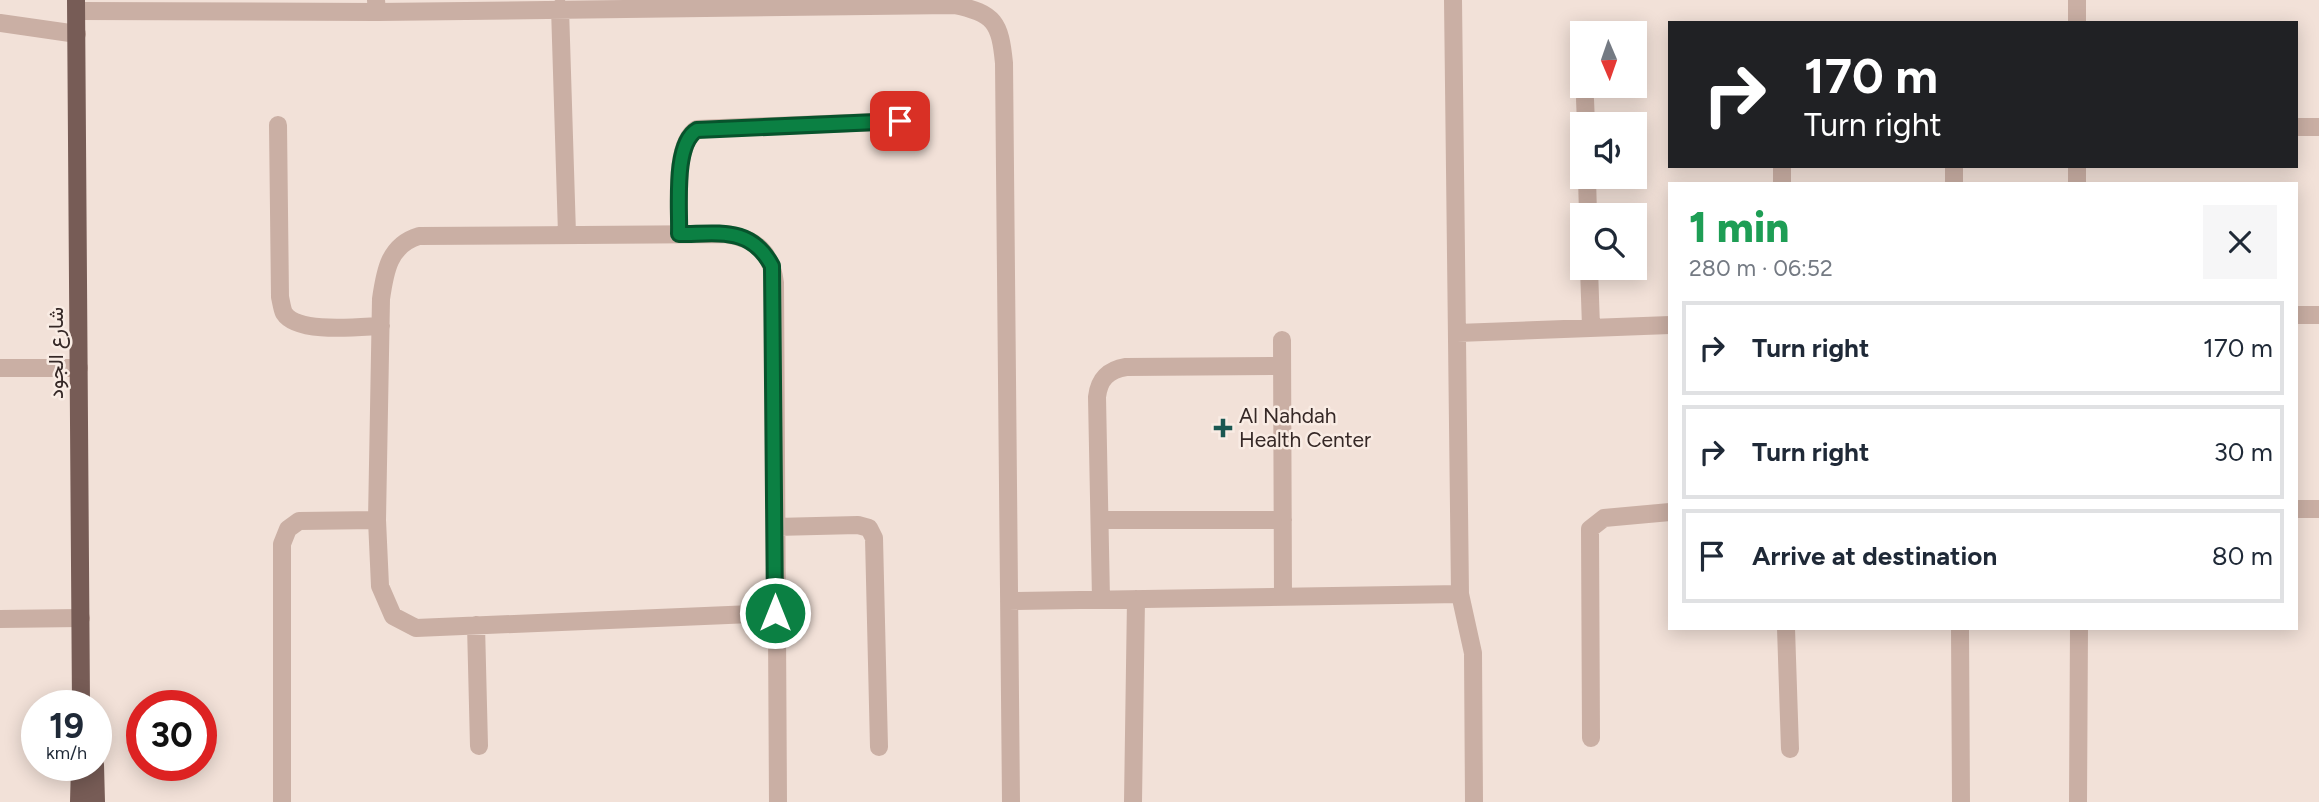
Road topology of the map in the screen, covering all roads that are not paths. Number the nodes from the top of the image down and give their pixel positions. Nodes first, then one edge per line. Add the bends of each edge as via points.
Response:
1 (1454, 0) edge
2 (2077, 0) edge
3 (76, 6) edge
4 (377, 6) edge
5 (560, 8) junction
6 (2077, 21) edge
7 (0, 23) edge
8 (76, 34) junction
9 (1585, 99) dead end
10 (1586, 112) edge
11 (900, 121) dead end
12 (278, 125) dead end
13 (2298, 127) edge
14 (2319, 127) edge
15 (567, 234) junction
16 (679, 234) junction
17 (1589, 280) edge
18 (2298, 315) edge
19 (2319, 315) edge
20 (1668, 325) edge
21 (380, 326) junction
22 (1591, 327) junction
23 (1457, 333) junction
24 (1282, 340) dead end
25 (1282, 366) junction
26 (0, 368) edge
27 (79, 368) junction
28 (2298, 509) edge
29 (2319, 509) edge
30 (1668, 512) edge
31 (377, 520) junction
32 (1100, 520) junction
33 (1283, 520) junction
34 (775, 527) junction
35 (1460, 594) junction
36 (1283, 597) junction
37 (1101, 599) junction
38 (1136, 599) junction
39 (1009, 601) junction
40 (775, 613) junction
41 (81, 618) junction
42 (0, 619) edge
43 (476, 625) junction
44 (1787, 630) edge
45 (1960, 630) edge
46 (2079, 630) edge
47 (82, 684) junction
48 (82, 690) edge
49 (83, 690) edge
50 (1591, 738) dead end
51 (479, 746) dead end
52 (879, 747) dead end
53 (1790, 749) dead end
54 (80, 781) edge
55 (95, 781) edge
56 (79, 802) edge
57 (96, 802) edge
58 (282, 802) edge
59 (778, 802) edge
60 (1011, 802) edge
61 (1133, 802) edge
62 (1474, 802) edge
63 (1961, 802) edge
64 (2078, 802) edge

1 - 23 street
2 - 6 street
3 - 4 street
3 - 8 main road, شارع الجود
4 - 5 street
5 - 15 street
5 - 39 street via 954,5 980,10 992,20 1001,33 1004,63
7 - 8 street
8 - 27 main road, شارع الجود
9 - 10 street
11 - 16 street via 697,130 684,143 681,156
12 - 21 street via 279,297 284,314 314,327
13 - 14 street
15 - 16 street
15 - 21 street via 405,240 388,264
16 - 34 street via 746,237 765,251 772,266
17 - 22 street
18 - 19 street
20 - 22 street
21 - 31 street
22 - 23 street
23 - 35 street
24 - 25 street
25 - 32 street via 1126,367 1108,373 1097,397
25 - 33 street
26 - 27 street
27 - 41 main road, شارع الجود
28 - 29 street
30 - 50 street via 1604,518 1590,529
31 - 43 street via 380,586 393,616 416,628
31 - 58 street via 299,521 288,529 282,544
32 - 33 street
32 - 37 street
33 - 36 street
34 - 40 street
34 - 52 street via 858,525 869,528 874,538
35 - 36 street
35 - 62 street via 1473,653
36 - 38 street
37 - 38 street
37 - 39 street
38 - 61 street
39 - 60 street
40 - 43 street
40 - 59 street
41 - 42 street
41 - 47 main road, شارع الجود
43 - 51 street
44 - 53 street
45 - 63 street
46 - 64 street
47 - 48 main road, شارع الجود
47 - 49 main road
54 - 56 main road
55 - 57 main road

